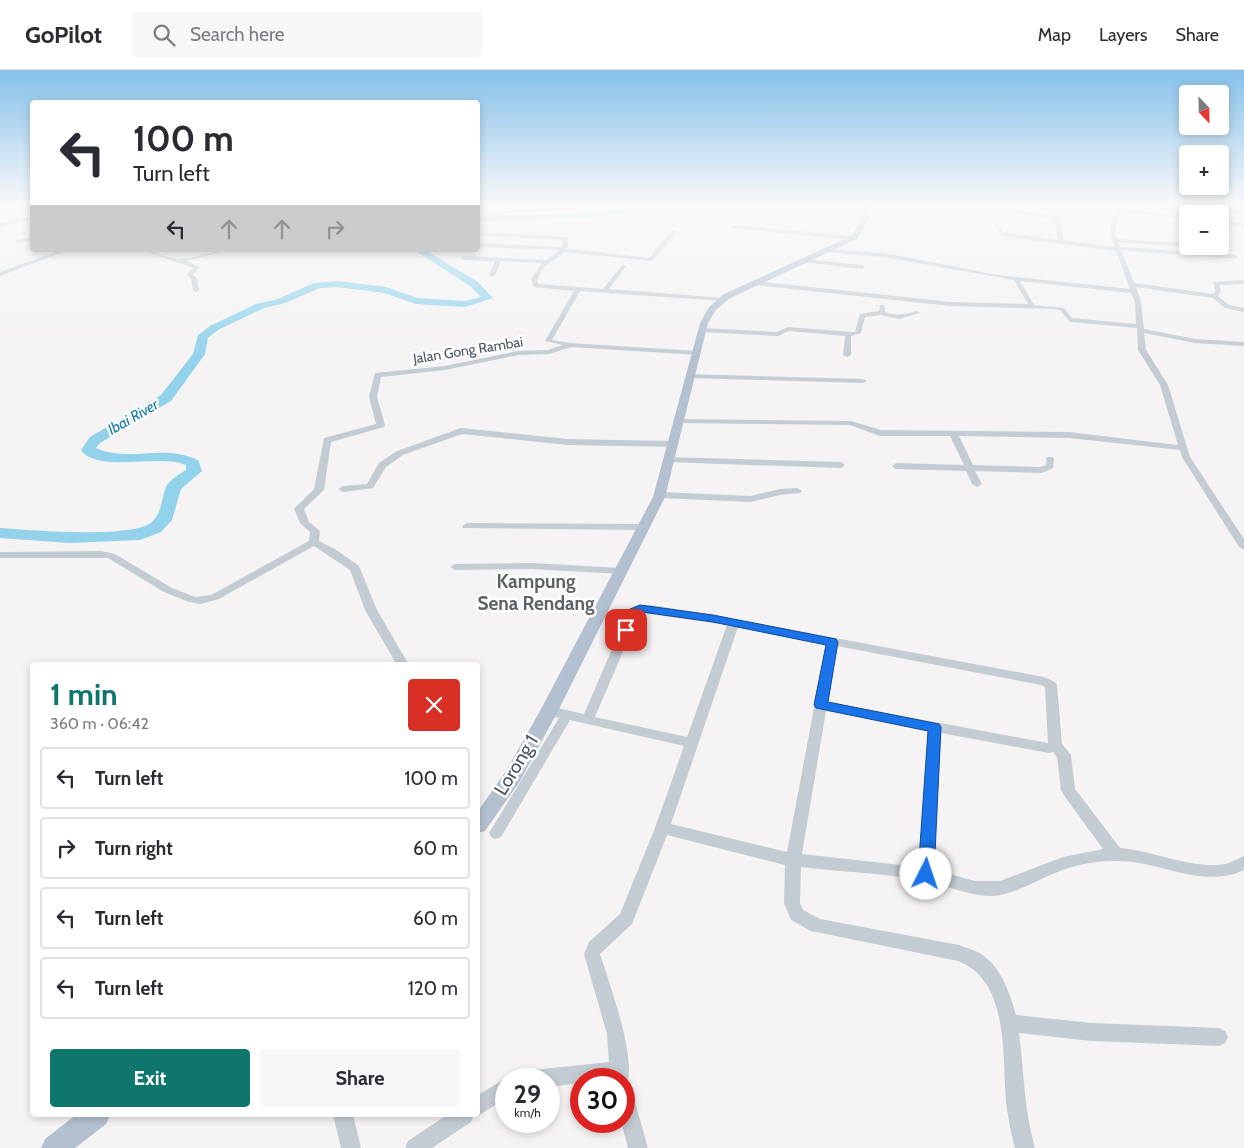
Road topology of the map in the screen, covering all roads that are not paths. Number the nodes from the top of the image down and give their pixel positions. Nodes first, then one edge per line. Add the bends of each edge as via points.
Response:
1 (49, 256) edge
2 (165, 256) edge
3 (200, 256) edge
4 (555, 256) edge
5 (621, 256) edge
6 (653, 256) edge
7 (815, 256) edge
8 (895, 256) edge
9 (1120, 256) edge
10 (1225, 256) edge
11 (1235, 257) dead end
12 (464, 258) dead end
13 (499, 259) junction
14 (180, 261) junction
15 (805, 261) junction
16 (548, 262) junction
17 (623, 266) dead end
18 (862, 268) dead end
19 (0, 274) edge
20 (492, 275) dead end
21 (1016, 280) junction
22 (1244, 282) edge
23 (755, 283) junction
24 (1133, 288) junction
25 (578, 289) junction
26 (196, 290) dead end
27 (604, 291) junction
28 (1215, 296) junction
29 (883, 297) junction
30 (722, 299) junction
31 (1032, 306) junction
32 (1244, 310) edge
33 (882, 313) junction
34 (917, 314) dead end
35 (1140, 328) junction
36 (702, 330) junction
37 (851, 334) junction
38 (1244, 344) edge
39 (571, 345) junction
40 (696, 353) junction
41 (847, 354) dead end
42 (690, 376) junction
43 (863, 381) dead end
44 (678, 420) junction
45 (954, 435) junction
46 (672, 444) junction
47 (1182, 448) junction
48 (1050, 459) dead end
49 (668, 460) junction
50 (841, 465) dead end
51 (896, 466) dead end
52 (969, 468) junction
53 (977, 484) dead end
54 (343, 490) dead end
55 (797, 491) dead end
56 (660, 495) junction
57 (468, 526) dead end
58 (645, 527) junction
59 (1233, 529) junction
60 (1244, 533) edge
61 (314, 542) junction
62 (1244, 547) edge
63 (0, 555) edge
64 (455, 567) dead end
65 (621, 571) junction
66 (734, 623) junction
67 (832, 642) junction
68 (401, 662) edge
69 (821, 705) junction
70 (549, 711) junction
71 (567, 715) junction
72 (588, 719) junction
73 (935, 727) junction
74 (692, 744) junction
75 (1055, 746) junction
76 (480, 822) edge
77 (662, 828) junction
78 (496, 834) dead end
79 (1116, 854) junction
80 (793, 860) junction
81 (1244, 863) edge
82 (926, 874) junction
83 (1009, 1023) junction
84 (1219, 1037) dead end
85 (618, 1068) edge
86 (495, 1094) edge
87 (480, 1105) edge
88 (94, 1117) edge
89 (343, 1117) edge
90 (461, 1117) edge
91 (634, 1133) edge
92 (54, 1148) edge
93 (351, 1148) edge
94 (415, 1148) edge
95 (638, 1148) edge
96 (1025, 1148) edge

1 - 19 street
2 - 14 street
3 - 14 street
4 - 16 street
5 - 6 street via 650,260
7 - 15 main road
8 - 21 street
9 - 24 street
10 - 11 street
12 - 13 street
13 - 16 street
13 - 20 street
14 - 26 street via 198,268 190,274
15 - 18 street
15 - 23 main road
16 - 25 street via 538,271 534,284
17 - 27 street
21 - 24 street
21 - 31 street
22 - 28 street via 1216,283 1218,291
23 - 29 street
23 - 30 main road
24 - 28 street
24 - 35 street via 1139,305
25 - 27 street
25 - 39 street via 548,341
27 - 30 street
28 - 32 street via 1227,306
29 - 31 street
29 - 33 street
30 - 36 main road via 709,312
31 - 35 street via 1061,308 1070,320
33 - 34 street via 898,317
33 - 37 street via 864,314 858,333
35 - 38 street via 1195,341
35 - 47 street via 1142,350 1164,385
36 - 37 street via 778,334 788,329
36 - 40 main road
37 - 41 street via 848,335
39 - 40 street, Jalan Gong Rambai
39 - 61 street, Jalan Gong Rambai via 549,352 518,353 445,368 378,374 373,397 380,425 327,440 319,490 299,509 305,523 315,531
40 - 42 main road
42 - 43 street
42 - 44 main road
44 - 45 street via 850,424 875,432
44 - 46 main road
45 - 47 street via 1069,435
45 - 52 street
46 - 49 main road
46 - 54 street via 568,442 461,431 400,453 382,465 370,486
47 - 59 street
48 - 52 street via 1050,466 1042,470
49 - 50 street
49 - 56 main road
51 - 52 street
52 - 53 street
55 - 56 street via 751,499
56 - 58 main road
57 - 58 street
58 - 65 main road
59 - 60 street
59 - 62 street
61 - 63 street via 215,597 200,601 168,590 121,561 101,554
61 - 68 street via 355,568 371,610
64 - 65 street via 532,566
65 - 70 main road
66 - 67 street
66 - 72 street via 670,611 636,609
66 - 74 street
67 - 69 street
67 - 75 street via 1044,681 1051,685
69 - 73 street
69 - 80 street
70 - 71 street
70 - 76 main road via 503,792
71 - 72 street
71 - 78 street, Lorong 1
72 - 74 street
73 - 75 street via 1049,748
73 - 82 street
74 - 77 street
75 - 79 street via 1064,755 1067,784 1073,799
77 - 80 street
77 - 85 street via 626,920 592,954 616,1034
79 - 81 street via 1140,855 1218,873
79 - 82 street via 1079,858 994,889
80 - 82 street
80 - 83 street via 792,903 803,920 817,926 959,953 976,960 994,980
83 - 84 street via 1092,1032
83 - 96 street via 1016,1117
86 - 87 street
88 - 92 main road
89 - 93 street
90 - 94 street
91 - 95 street

